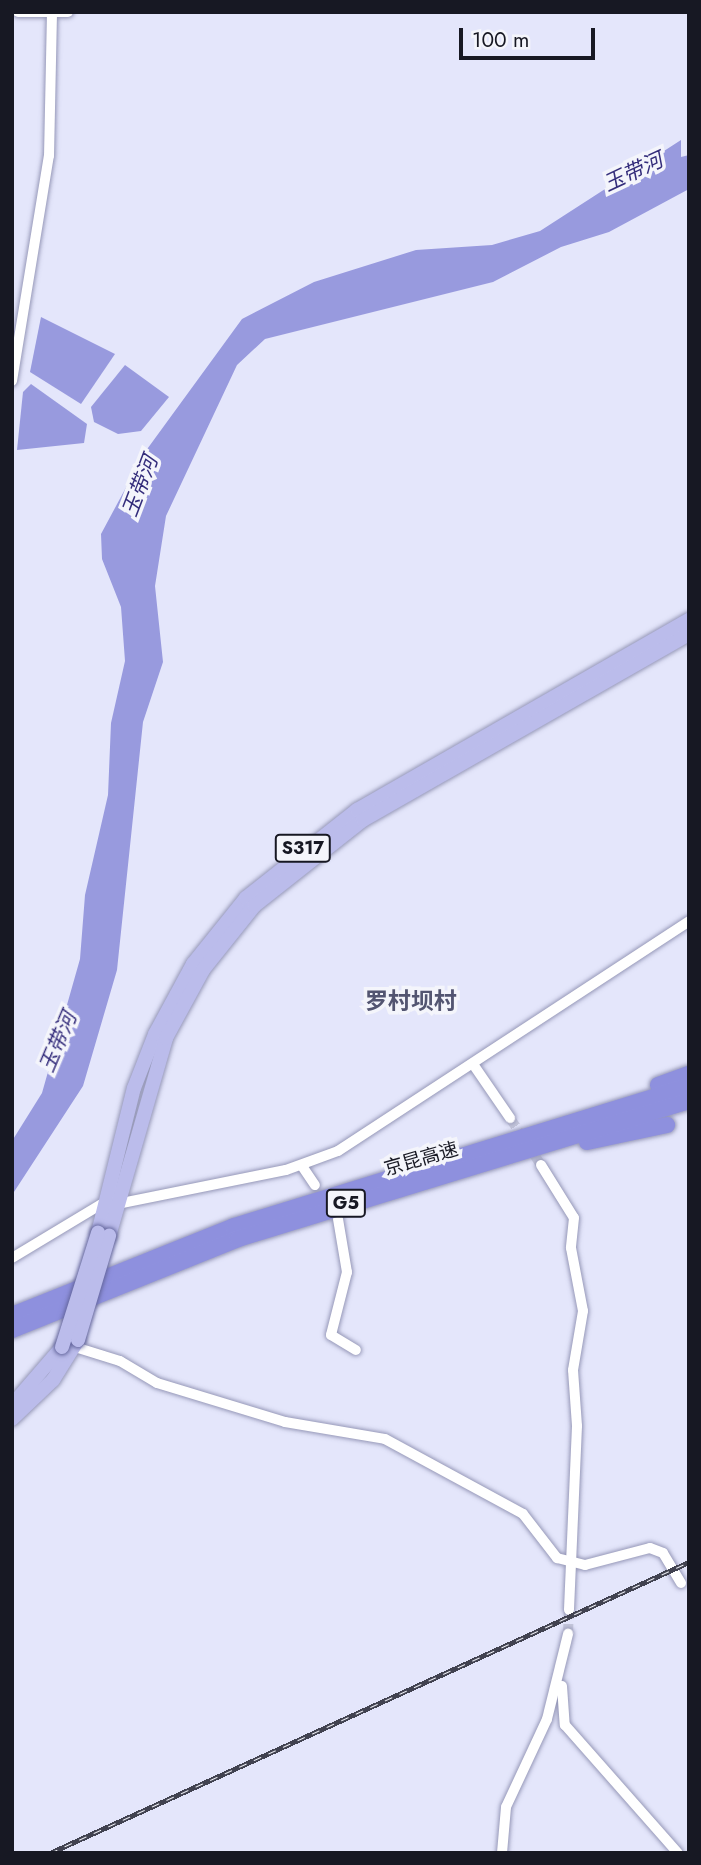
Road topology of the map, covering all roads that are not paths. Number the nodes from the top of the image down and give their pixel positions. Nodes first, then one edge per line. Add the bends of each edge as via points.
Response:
1 (18, 12) edge
2 (68, 12) edge
3 (52, 14) edge
4 (12, 381) edge
5 (689, 620) edge
6 (689, 634) edge
7 (689, 921) edge
8 (475, 1067) junction
9 (689, 1074) edge
10 (689, 1086) edge
11 (689, 1101) edge
12 (510, 1118) tunnel mouth
13 (667, 1125) dead end
14 (489, 1147) junction
15 (541, 1165) tunnel mouth
16 (302, 1166) junction
17 (431, 1178) junction
18 (315, 1185) dead end
19 (111, 1203) junction
20 (338, 1219) dead end
21 (14, 1257) edge
22 (12, 1315) edge
23 (12, 1330) edge
24 (72, 1345) junction
25 (356, 1350) dead end
26 (12, 1405) edge
27 (12, 1419) edge
28 (570, 1563) junction
29 (681, 1583) dead end
30 (569, 1610) tunnel mouth
31 (568, 1634) tunnel mouth
32 (561, 1673) junction
33 (502, 1853) edge
34 (678, 1853) edge

1 - 3 street
2 - 3 street
3 - 4 street via 49,156
5 - 19 main road, S317 via 357,810 246,898 193,964 155,1034
6 - 19 main road, S317 via 363,820 254,906 203,970 166,1038
7 - 8 street
8 - 12 street
8 - 16 street via 338,1151
9 - 14 highway
10 - 14 highway, 京昆高速 / G5
11 - 17 highway, 京昆高速 / G5
13 - 17 highway
14 - 22 highway, 京昆高速 / G5 via 234,1226
15 - 28 street via 574,1218 571,1248 583,1311 573,1370
16 - 18 street
16 - 19 street
17 - 23 highway, 京昆高速 / G5 via 204,1252
19 - 21 street
19 - 24 main road, S317, bridge
20 - 25 street via 346,1272 331,1335
24 - 26 main road, S317
24 - 27 main road, S317 via 53,1380
24 - 28 street via 120,1361 157,1383 285,1422 394,1443 523,1514 554,1556
28 - 29 street via 585,1565 650,1548 664,1554
28 - 30 street
31 - 32 street
32 - 33 street via 506,1807
32 - 34 street via 565,1725

